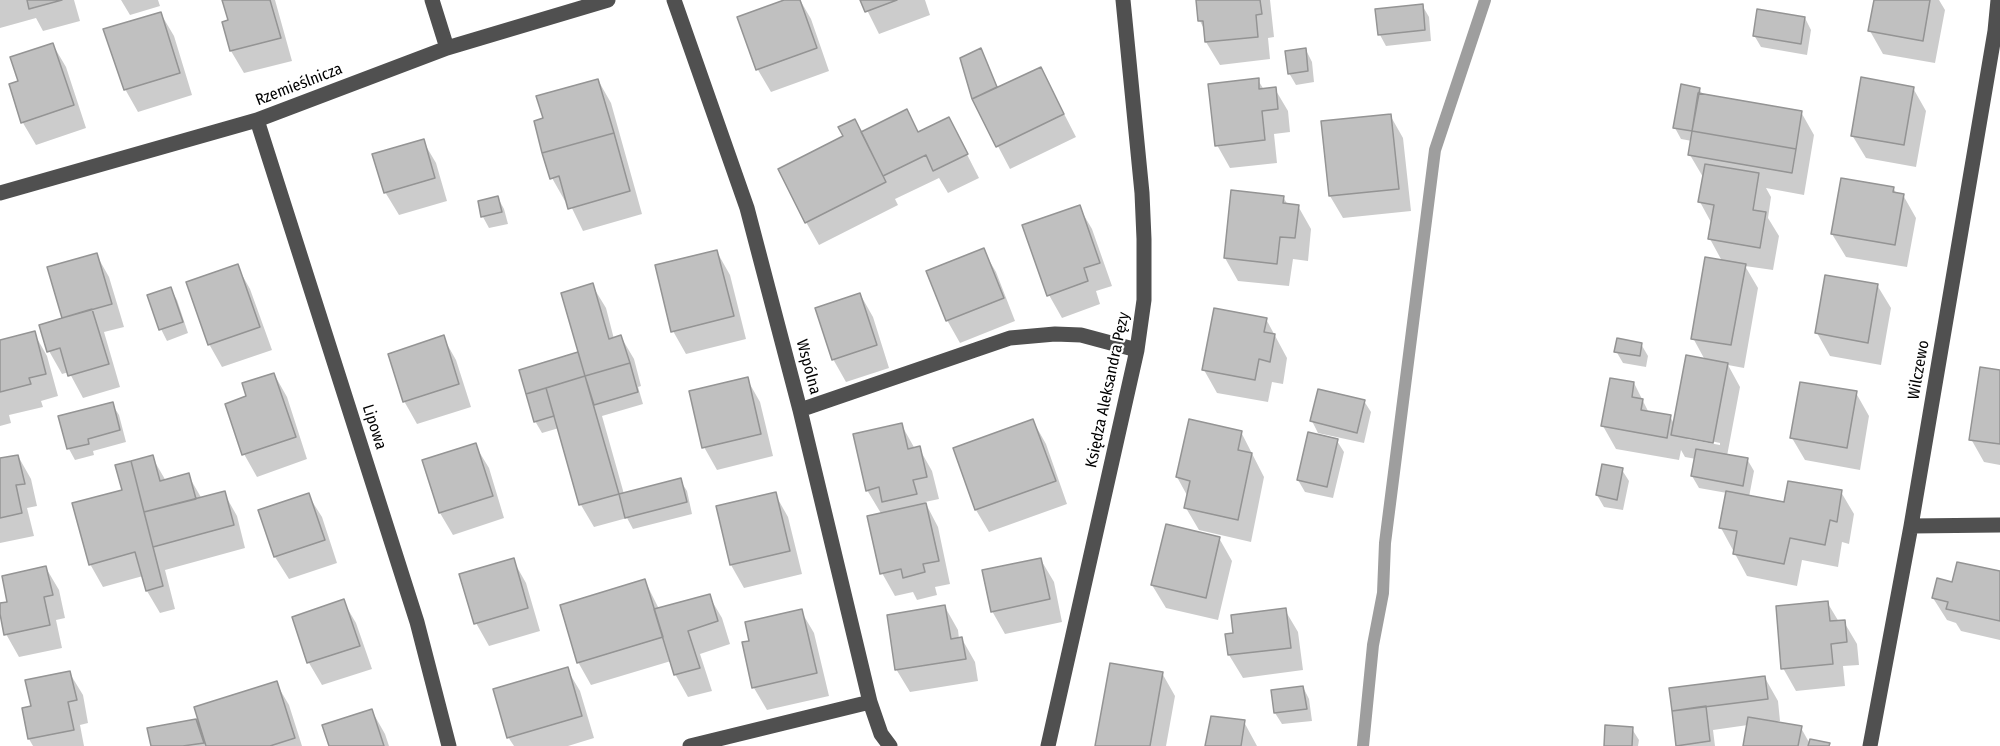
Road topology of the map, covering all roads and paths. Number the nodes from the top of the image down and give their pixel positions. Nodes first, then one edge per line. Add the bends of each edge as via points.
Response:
1 (432, 0) edge
2 (608, 0) edge
3 (674, 0) edge
4 (1123, 0) edge
5 (1998, 0) edge
6 (447, 48) junction
7 (257, 120) junction
8 (0, 194) edge
9 (1137, 350) junction
10 (800, 410) junction
11 (2000, 525) edge
12 (1911, 526) junction
13 (870, 702) junction
14 (449, 746) edge
15 (690, 746) edge
16 (890, 746) edge
17 (1048, 746) edge
18 (1870, 746) edge

1 - 6 street
2 - 6 street, Rzemieślnicza
3 - 10 street, Wspólna via 747,208
4 - 9 street, Księdza Aleksandra Pęzy via 1144,239 1144,300
5 - 12 street, Wilczewo
6 - 7 street, Rzemieślnicza
7 - 8 street, Rzemieślnicza
7 - 14 street, Lipowa via 417,622
9 - 10 street via 1081,335 1010,338
9 - 17 street, Księdza Aleksandra Pęzy
10 - 13 street, Wspólna
11 - 12 street
12 - 18 street, Wilczewo
13 - 15 street
13 - 16 street, Wspólna via 881,734

